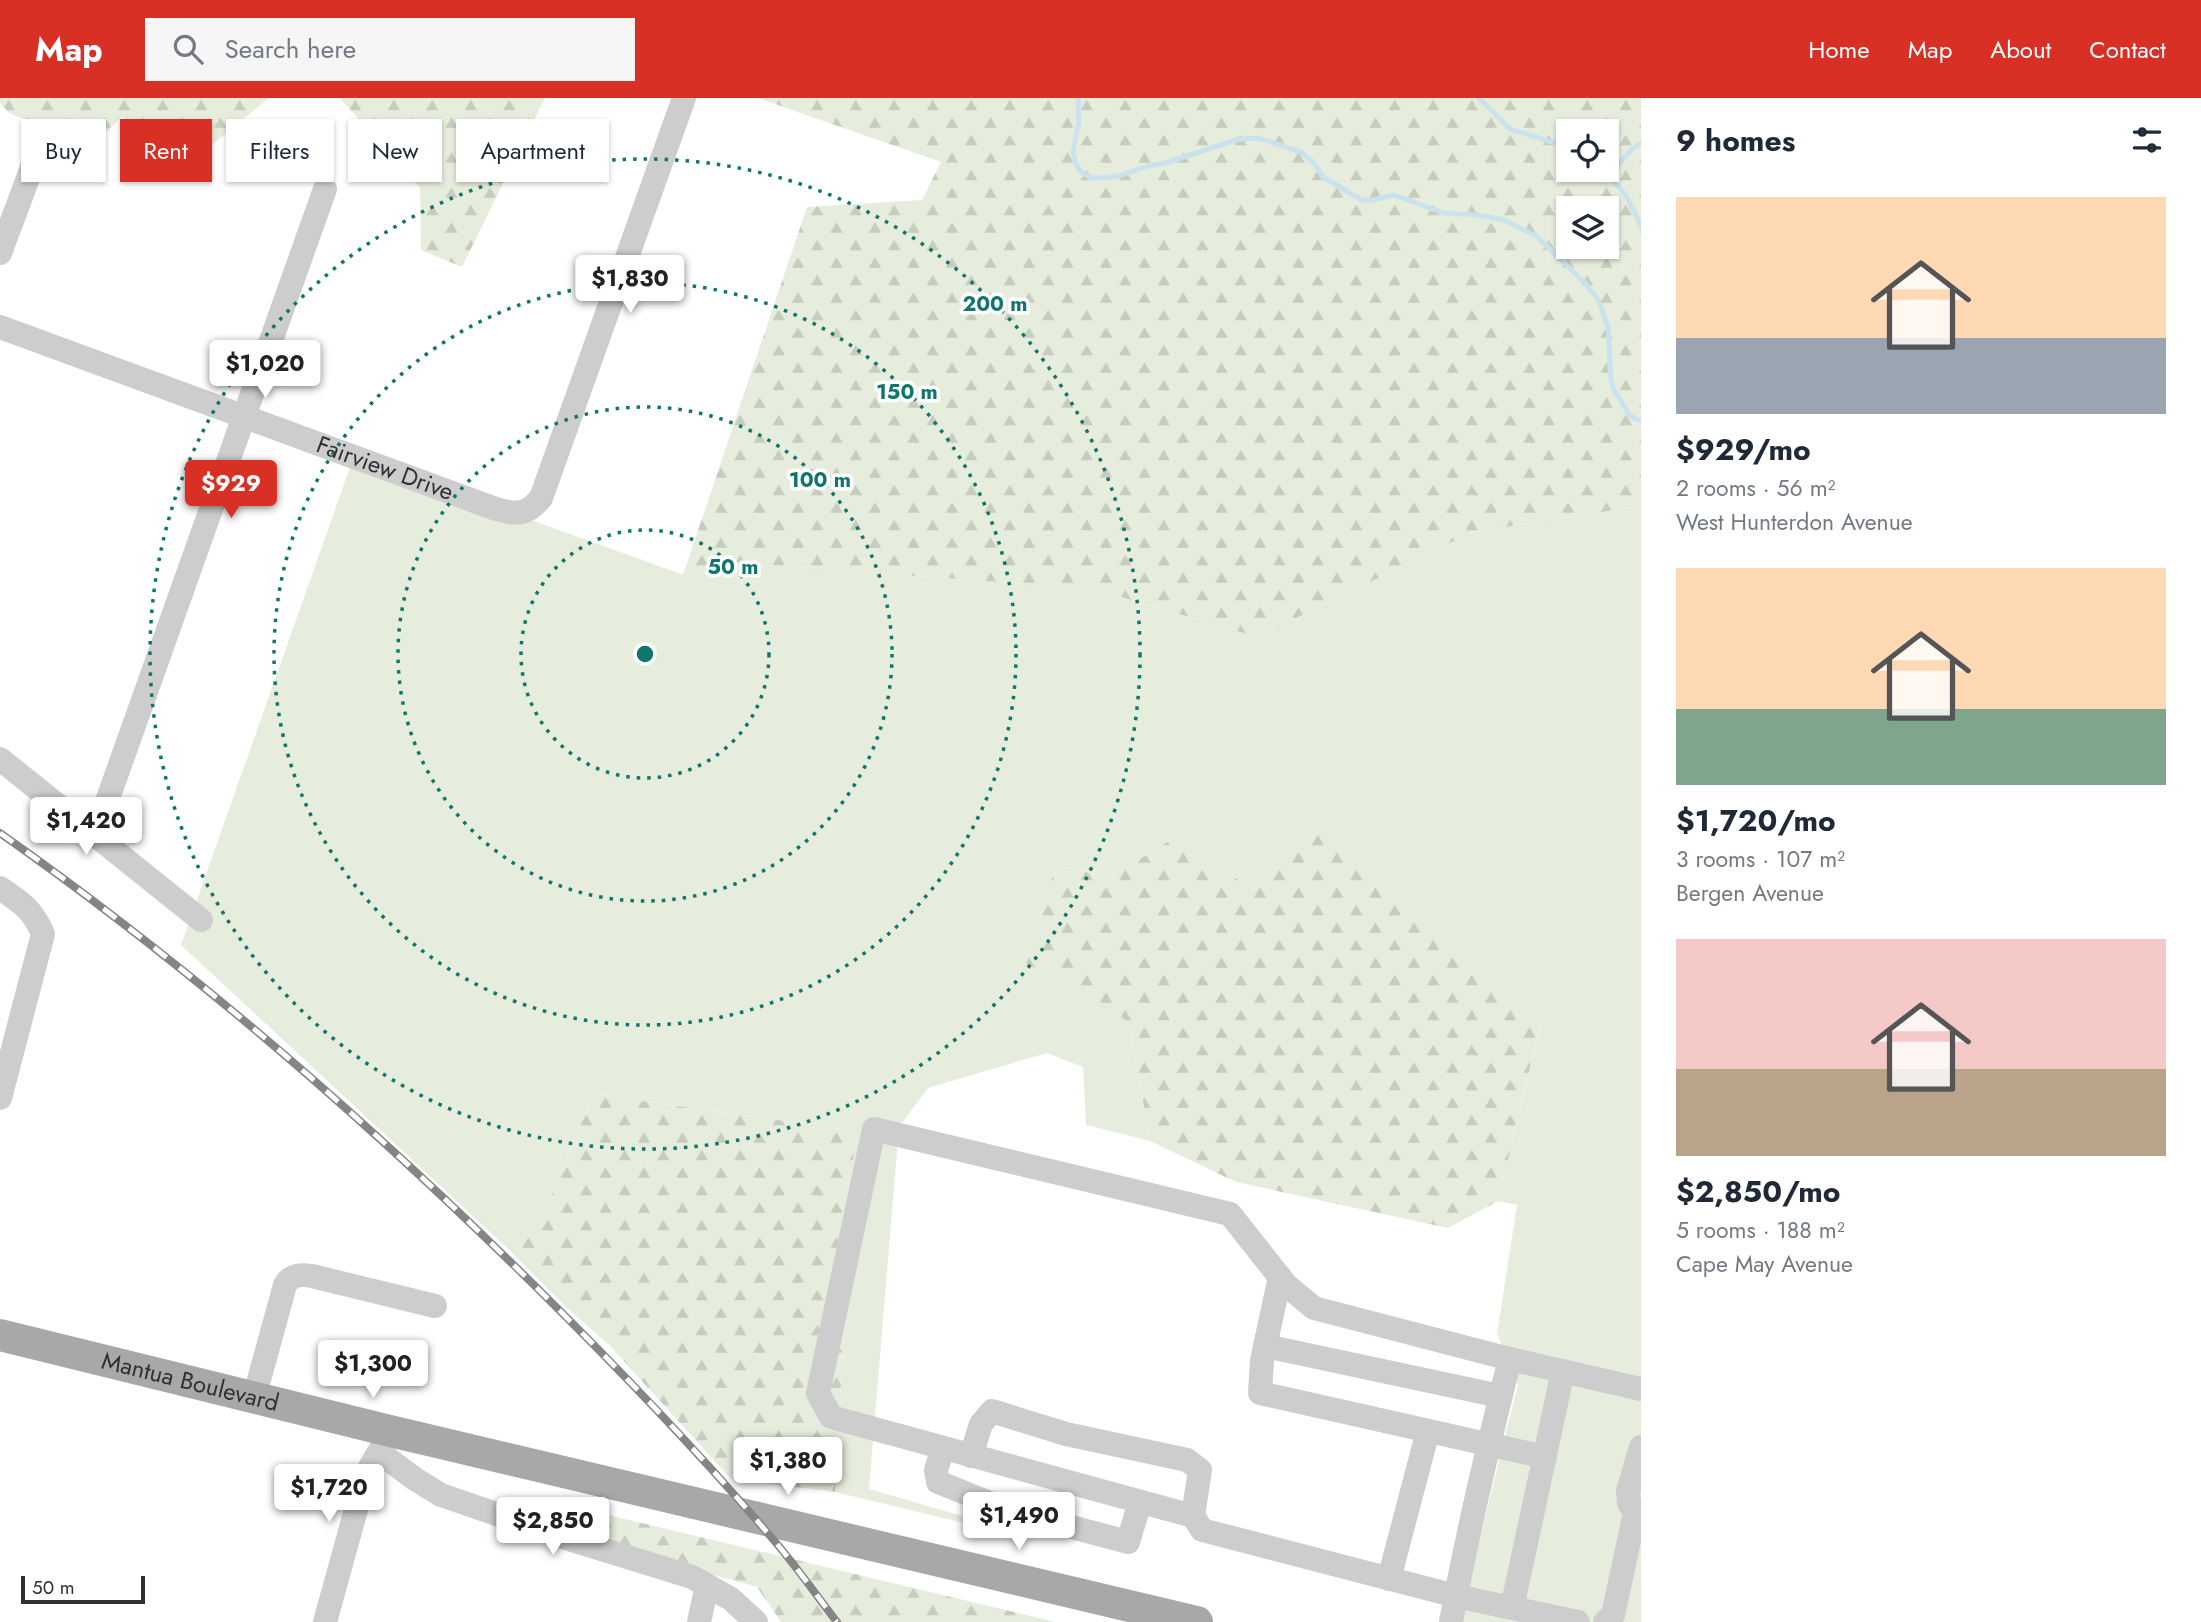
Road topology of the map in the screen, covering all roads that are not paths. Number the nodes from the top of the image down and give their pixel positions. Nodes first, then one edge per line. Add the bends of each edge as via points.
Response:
1 (684, 98) edge
2 (27, 182) edge
3 (325, 189) dead end
4 (0, 253) edge
5 (0, 327) edge
6 (244, 416) junction
7 (0, 758) edge
8 (95, 835) junction
9 (0, 888) edge
10 (201, 920) dead end
11 (0, 1098) edge
12 (1280, 1278) junction
13 (435, 1306) dead end
14 (0, 1335) edge
15 (1265, 1346) junction
16 (1510, 1359) junction
17 (1563, 1371) junction
18 (1641, 1390) edge
19 (1500, 1396) junction
20 (254, 1398) junction
21 (1428, 1431) junction
22 (385, 1442) junction
23 (1489, 1444) junction
24 (1641, 1447) edge
25 (943, 1448) junction
26 (971, 1456) junction
27 (1545, 1457) junction
28 (1140, 1502) junction
29 (1193, 1516) junction
30 (1389, 1579) junction
31 (707, 1585) junction
32 (1456, 1596) junction
33 (1512, 1608) junction
34 (326, 1622) edge
35 (699, 1622) edge
36 (756, 1622) edge
37 (1197, 1622) edge
38 (1451, 1622) edge
39 (1578, 1622) edge
40 (1605, 1622) edge

1 - 6 street, Fairview Drive via 541,498 533,507 511,513 496,509
2 - 4 street
3 - 6 street
5 - 6 street, Fairview Drive
6 - 8 street
7 - 8 street
8 - 10 street
9 - 11 street via 26,906 43,934
12 - 15 street
12 - 16 street via 1314,1308
12 - 25 street via 1230,1214 874,1129 818,1393 831,1417
13 - 20 street via 313,1276 288,1279
14 - 20 main road, Mantua Boulevard
15 - 19 street
15 - 21 street via 1260,1394
16 - 17 street
16 - 19 street
17 - 18 street
17 - 27 street
19 - 23 street
20 - 22 main road, Mantua Boulevard
21 - 23 street
21 - 30 street
22 - 31 street via 415,1479 441,1495
22 - 34 street via 365,1477
22 - 37 main road, Mantua Boulevard via 734,1511
23 - 27 street
23 - 32 street
24 - 40 street via 1629,1491 1635,1513 1613,1615
25 - 26 street
25 - 28 street via 936,1470 938,1482 1007,1510 1128,1542
26 - 28 street
26 - 29 street via 981,1424 992,1411 1066,1434 1187,1460 1200,1471
27 - 33 street
28 - 29 street
29 - 30 street via 1202,1530
30 - 32 street
31 - 35 street
31 - 36 street via 732,1599
32 - 33 street
32 - 38 street
33 - 39 street

